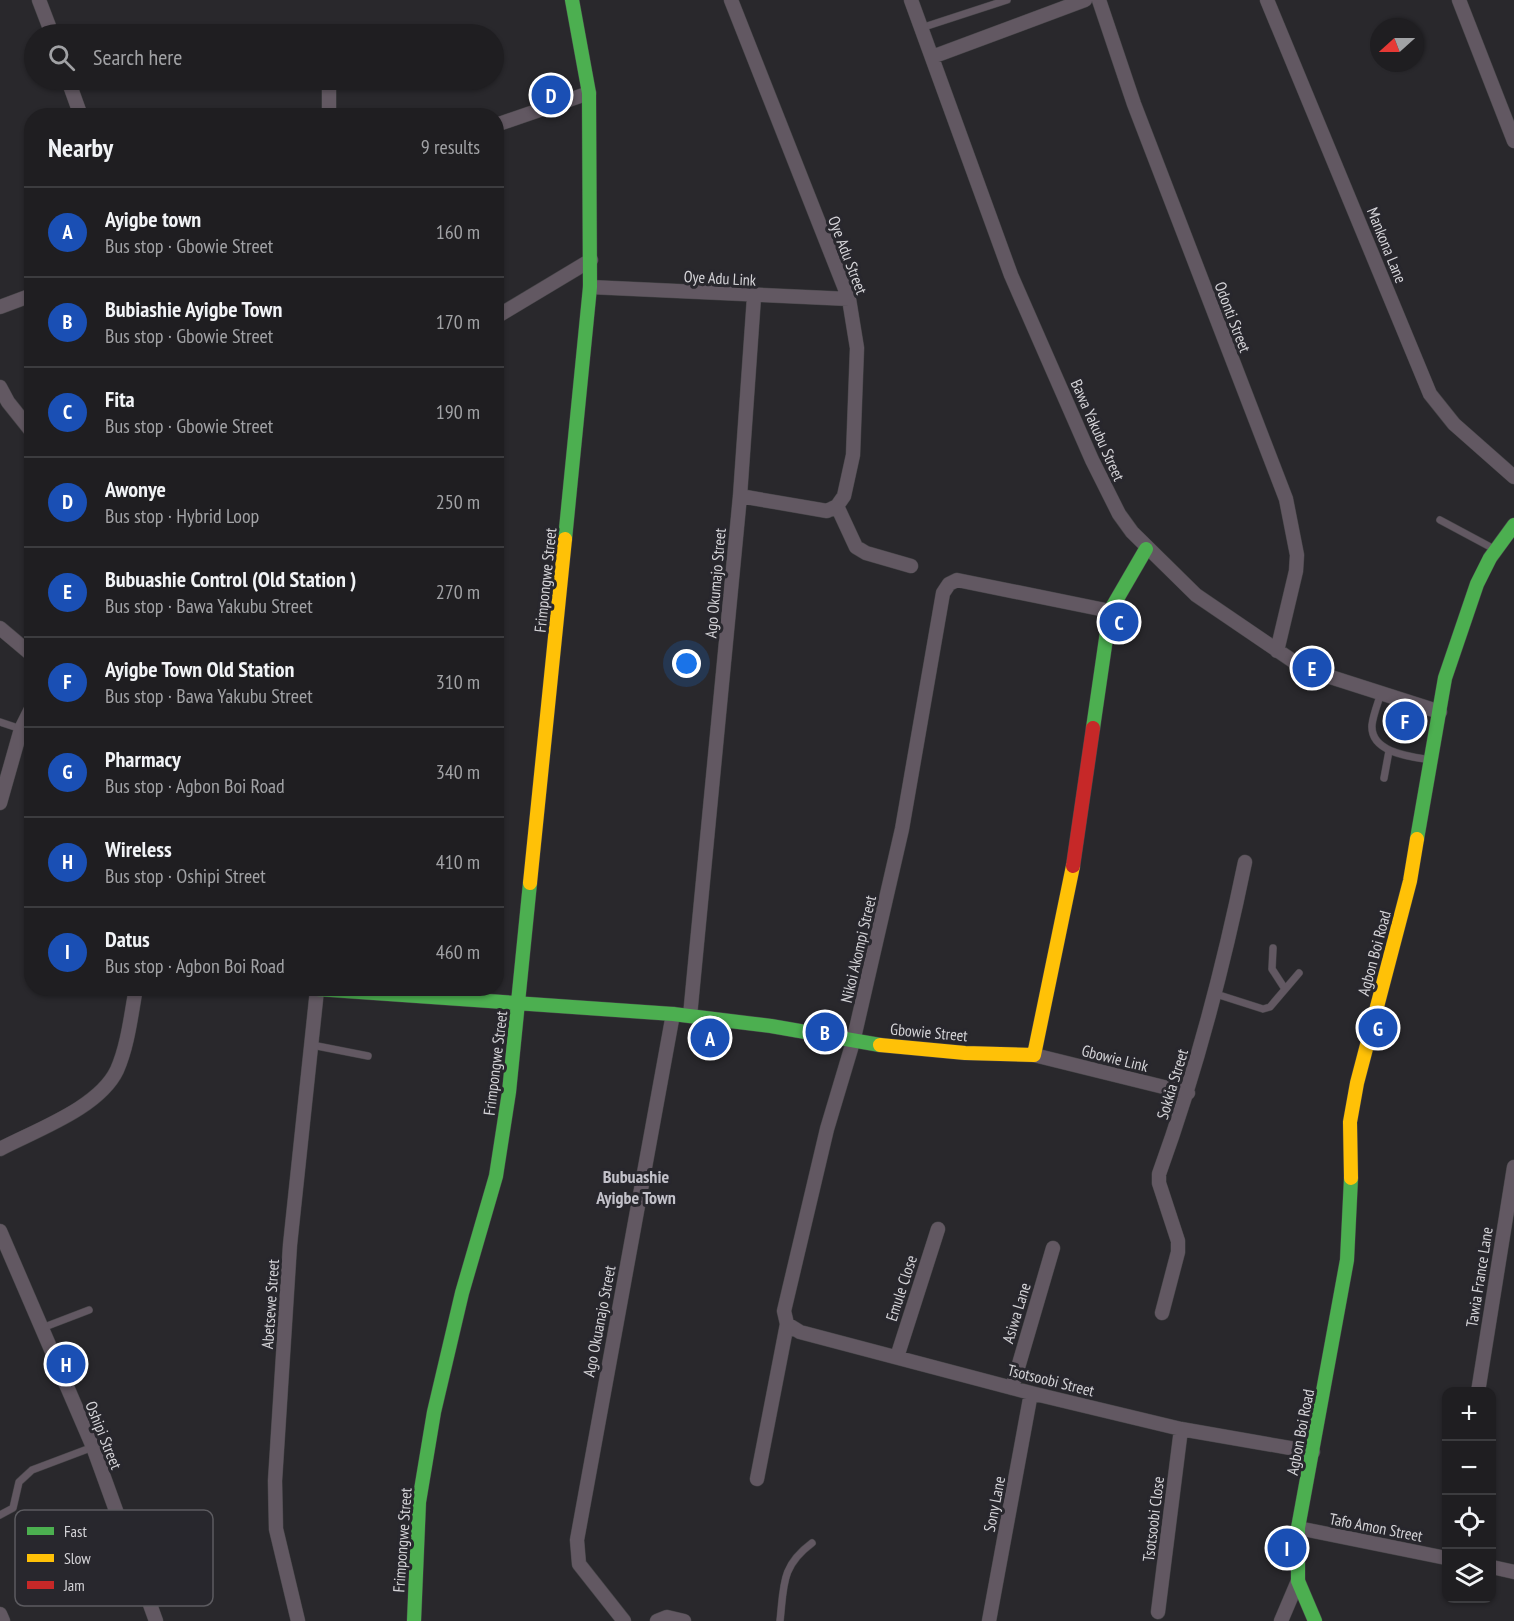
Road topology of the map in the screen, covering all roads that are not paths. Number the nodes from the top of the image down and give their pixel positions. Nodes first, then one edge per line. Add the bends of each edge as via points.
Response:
1 (39, 0) edge
2 (572, 0) edge
3 (731, 0) edge
4 (911, 0) edge
5 (1007, 0) edge
6 (1099, 0) edge
7 (1268, 0) edge
8 (1459, 0) edge
9 (1077, 1) edge
10 (48, 24) edge
11 (921, 28) junction
12 (932, 57) junction
13 (72, 90) edge
14 (329, 90) edge
15 (589, 93) junction
16 (78, 108) edge
17 (329, 108) edge
18 (504, 122) edge
19 (1514, 141) edge
20 (591, 260) junction
21 (590, 287) junction
22 (754, 297) junction
23 (24, 298) edge
24 (849, 299) junction
25 (0, 307) edge
26 (504, 312) edge
27 (0, 387) edge
28 (24, 422) edge
29 (1514, 477) edge
30 (740, 496) junction
31 (837, 506) junction
32 (1440, 520) dead end
33 (1514, 525) edge
34 (1146, 549) junction
35 (1496, 550) junction
36 (911, 566) dead end
37 (1110, 611) junction
38 (0, 628) edge
39 (24, 648) edge
40 (1277, 651) junction
41 (1381, 693) junction
42 (1440, 712) junction
43 (0, 722) edge
44 (24, 723) edge
45 (21, 729) junction
46 (1389, 751) junction
47 (1432, 761) junction
48 (1384, 778) dead end
49 (0, 803) edge
50 (1245, 862) dead end
51 (1273, 948) dead end
52 (1299, 973) dead end
53 (1285, 989) junction
54 (1216, 994) junction
55 (134, 996) edge
56 (316, 996) edge
57 (418, 996) edge
58 (519, 1003) junction
59 (673, 1014) junction
60 (690, 1016) junction
61 (853, 1042) junction
62 (312, 1046) junction
63 (1034, 1055) junction
64 (368, 1056) dead end
65 (1188, 1093) junction
66 (0, 1149) edge
67 (1514, 1167) edge
68 (938, 1229) dead end
69 (0, 1231) edge
70 (1053, 1248) dead end
71 (89, 1310) dead end
72 (1162, 1313) dead end
73 (787, 1324) junction
74 (42, 1328) junction
75 (897, 1357) junction
76 (1479, 1387) edge
77 (1012, 1388) junction
78 (1031, 1393) junction
79 (1181, 1429) junction
80 (93, 1447) junction
81 (1313, 1452) junction
82 (757, 1479) dead end
83 (116, 1510) edge
84 (0, 1515) edge
85 (1298, 1528) junction
86 (812, 1542) dead end
87 (1442, 1557) edge
88 (1496, 1568) edge
89 (1514, 1572) edge
90 (1298, 1581) junction
91 (151, 1606) edge
92 (1158, 1612) dead end
93 (0, 1614) edge
94 (3, 1621) edge
95 (156, 1621) edge
96 (298, 1621) edge
97 (414, 1621) edge
98 (624, 1621) edge
99 (657, 1621) edge
100 (684, 1621) edge
101 (780, 1621) edge
102 (989, 1621) edge
103 (1281, 1621) edge
104 (1315, 1621) edge

1 - 10 street
2 - 15 street
3 - 24 street, Oye Adu Street
4 - 11 street, Bawa Yakubu Street
5 - 11 lane
6 - 40 street, Odonti Street via 1138,115 1286,499 1298,555
7 - 29 street, Mankona Lane via 1430,394 1454,424
8 - 19 street
9 - 12 street
11 - 12 street, Bawa Yakubu Street
12 - 34 street, Bawa Yakubu Street via 1011,275 1107,492
13 - 16 street
14 - 17 street
15 - 18 street
15 - 20 street
20 - 21 street, Frimpongwe Street
20 - 26 street
21 - 22 street, Oye Adu Link
21 - 58 street, Frimpongwe Street
22 - 24 street, Oye Adu Link
22 - 30 street, Ago Okumajo Street
23 - 25 street
24 - 31 street, Oye Adu Street via 857,348 853,455 844,496
27 - 28 street
30 - 31 street via 827,511
30 - 60 street, Ago Okumajo Street
31 - 36 street via 856,547
32 - 35 lane
33 - 35 street, Agbon Boi Road
34 - 37 street
34 - 40 street, Bawa Yakubu Street via 1196,595
35 - 42 street, Agbon Boi Road via 1462,623 1445,678
37 - 61 street, Nikoi Akompi Street via 957,580 943,593 902,830
37 - 63 street via 1073,866
38 - 39 street
40 - 41 street, Bawa Yakubu Street via 1315,672
41 - 42 street, Bawa Yakubu Street
41 - 46 lane via 1373,734
42 - 47 street, Agbon Boi Road
43 - 45 lane
44 - 45 street
45 - 49 street
46 - 47 lane
46 - 48 lane
47 - 81 street, Agbon Boi Road via 1410,881 1350,1122 1347,1260
50 - 54 street, Sokkia Street
51 - 53 lane via 1272,969
52 - 53 lane
53 - 54 lane via 1270,1007 1263,1009
54 - 65 street, Sokkia Street
55 - 66 street via 124,1050 110,1082 81,1107
56 - 62 street, Abetsewe Street
57 - 58 street, Gbowie Street
58 - 59 street, Gbowie Street
58 - 97 street, Frimpongwe Street via 496,1176 462,1293 430,1435 419,1502
59 - 60 street, Gbowie Street
59 - 98 street, Ago Okuanajo Street via 577,1540 579,1564
60 - 61 street, Gbowie Street
61 - 63 street, Gbowie Street
61 - 73 street, Nikoi Akompi Street via 827,1129 784,1311
62 - 64 lane
62 - 96 street, Abetsewe Street via 290,1245 275,1481 276,1529
63 - 65 street, Gbowie Link
65 - 72 street, Sokkia Street via 1159,1174 1178,1241
67 - 76 street, Tawia France Lane
68 - 75 street, Emule Close
69 - 74 street, Oshipi Street
70 - 77 street, Asiwa Lane
71 - 74 lane
73 - 75 street, Tsotsoobi Street via 800,1332
73 - 82 street, Nikoi Akompi Street
74 - 80 street, Oshipi Street
75 - 77 street, Tsotsoobi Street
77 - 78 street, Tsotsoobi Street
78 - 79 street, Tsotsoobi Street
78 - 102 street, Sony Lane
79 - 81 street, Tsotsoobi Street
79 - 92 street, Tsotsoobi Close
80 - 83 street, Oshipi Street
80 - 84 lane via 32,1470 19,1482 13,1508
81 - 85 street, Agbon Boi Road
85 - 87 street, Tafo Amon Street
85 - 90 street, Agbon Boi Road
86 - 101 lane via 792,1560 785,1576
88 - 89 street
90 - 103 street
90 - 104 street
91 - 95 street, Oshipi Street
93 - 94 street
99 - 100 street via 667,1617

